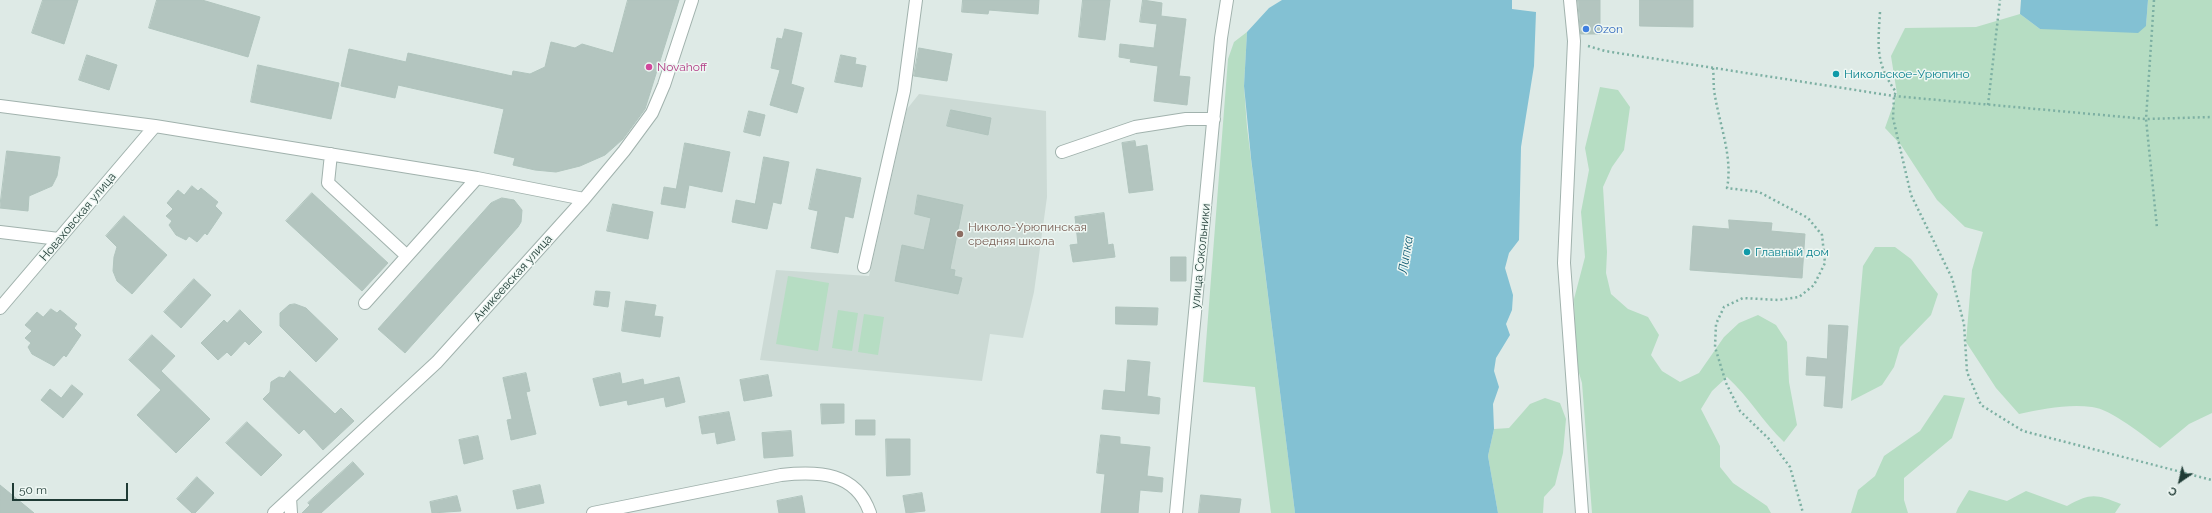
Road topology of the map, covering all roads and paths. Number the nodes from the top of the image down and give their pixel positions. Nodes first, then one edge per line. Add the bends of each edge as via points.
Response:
1 (692, 0) edge
2 (916, 0) edge
3 (1227, 0) edge
4 (1570, 0) edge
5 (2000, 0) edge
6 (2154, 0) edge
7 (1880, 12) dead end
8 (1574, 42) junction
9 (1713, 68) junction
10 (1894, 96) junction
11 (1988, 105) junction
12 (0, 106) edge
13 (2212, 117) edge
14 (2146, 118) junction
15 (1214, 119) junction
16 (155, 126) junction
17 (1062, 152) dead end
18 (331, 154) junction
19 (477, 178) junction
20 (584, 199) junction
21 (2157, 228) dead end
22 (0, 232) edge
23 (59, 239) junction
24 (407, 256) junction
25 (864, 267) dead end
26 (365, 303) dead end
27 (0, 308) edge
28 (2212, 480) edge
29 (290, 498) junction
30 (274, 513) edge
31 (291, 513) edge
32 (593, 513) edge
33 (870, 513) edge
34 (1176, 513) edge
35 (1582, 513) edge
36 (1803, 513) edge

1 - 20 street, Аникеевская улица via 652,113
2 - 25 street via 904,92
3 - 15 street, улица Сокольники
4 - 8 street
5 - 11 path
6 - 14 path
7 - 10 path via 1880,62 1896,92
8 - 9 path via 1605,51
8 - 35 street via 1564,263
9 - 10 path
9 - 36 path via 1714,95 1722,122 1730,174 1727,188 1759,192 1808,218 1822,235 1825,263 1814,285 1799,297 1778,300 1743,298 1724,307 1716,324 1715,347 1726,383 1740,411 1769,439 1790,467
10 - 11 path
10 - 28 path via 1893,118 1911,195 1952,278 1964,324 1967,372 1981,405 2023,431
11 - 14 path
12 - 16 street
13 - 14 path
14 - 21 path
15 - 17 street via 1186,119 1135,127
15 - 34 street, улица Сокольники
16 - 18 street
16 - 23 street, Новаховская улица
18 - 19 street
18 - 24 street via 328,183
19 - 20 street
19 - 24 street
20 - 29 street, Аникеевская улица via 437,362
22 - 23 street
23 - 27 street, Новаховская улица
24 - 26 street
29 - 30 street, Аникеевская улица
29 - 31 street
32 - 33 street via 798,473 833,475 865,498

